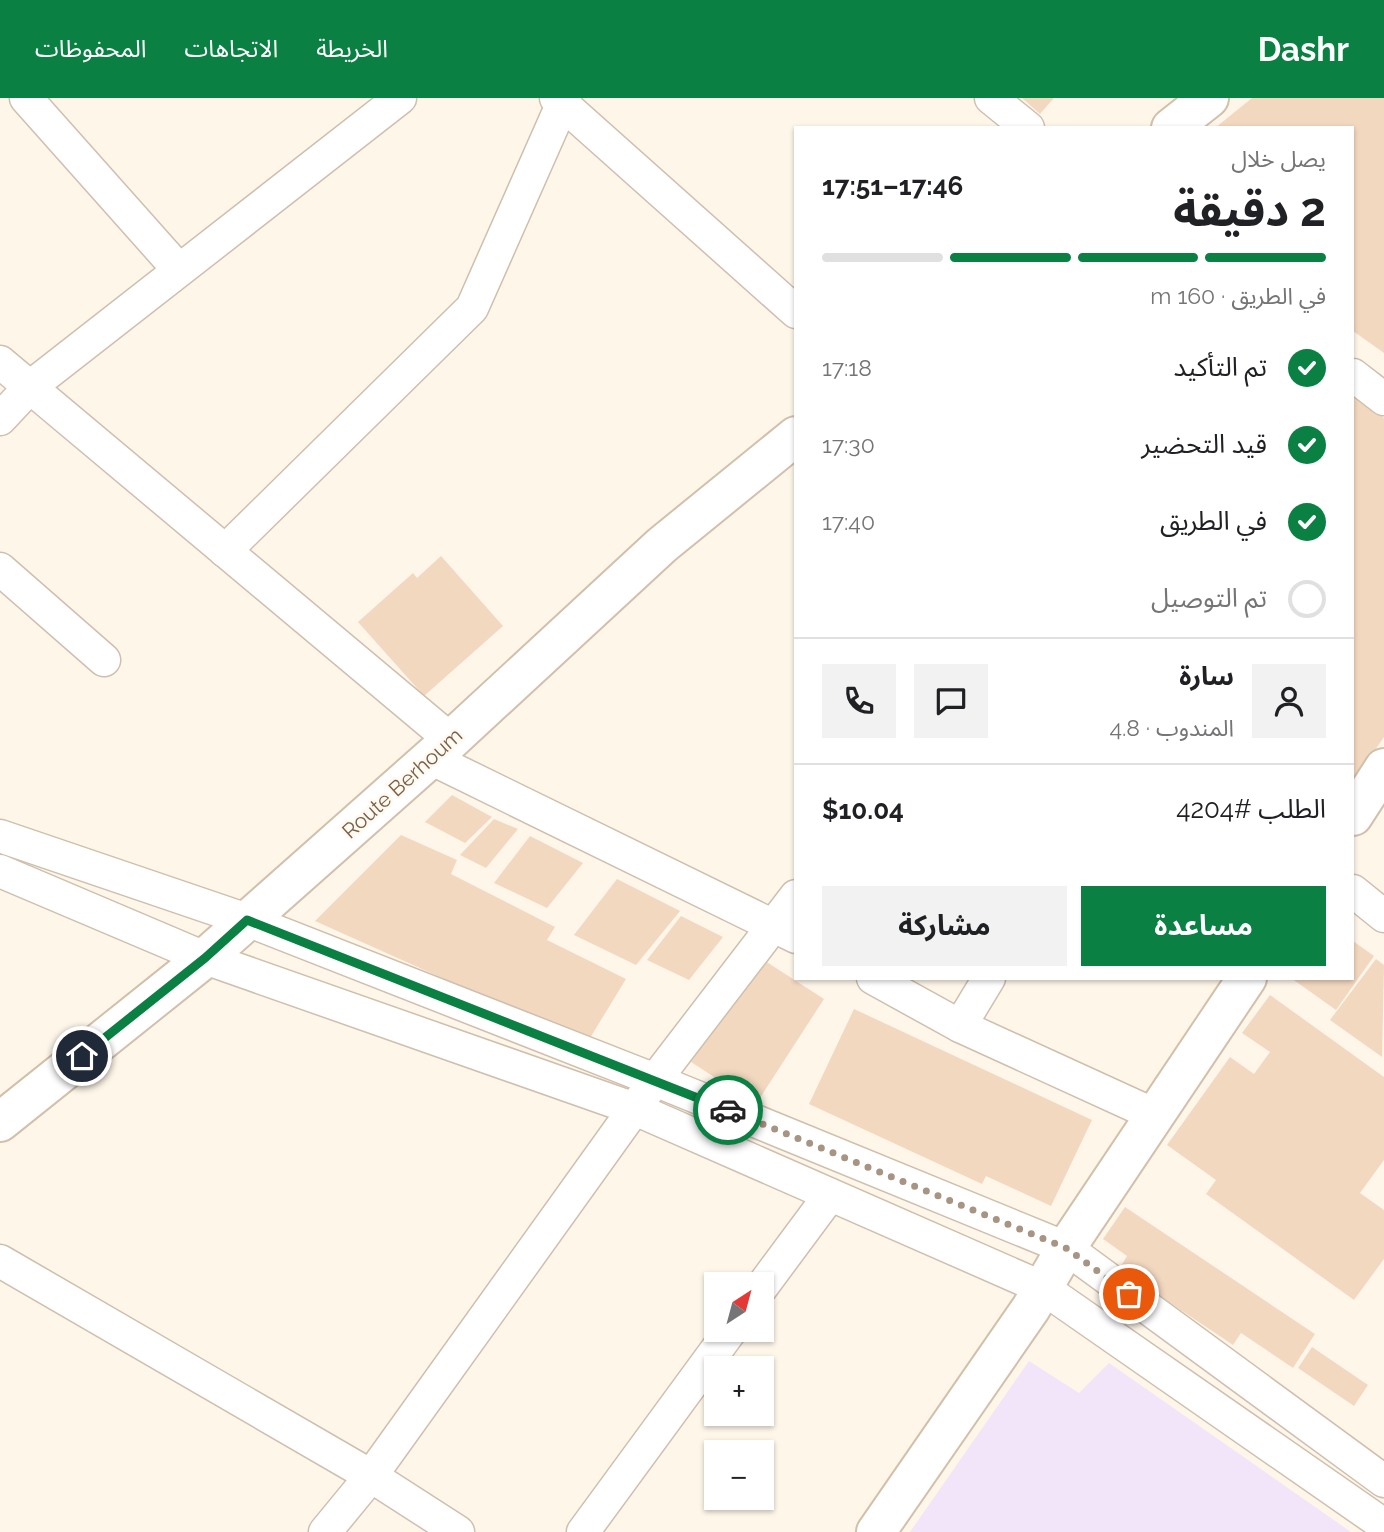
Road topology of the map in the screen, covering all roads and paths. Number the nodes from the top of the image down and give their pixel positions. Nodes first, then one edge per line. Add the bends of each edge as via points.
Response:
1 (400, 98) edge
2 (991, 98) edge
3 (1209, 98) edge
4 (33, 100) edge
5 (561, 100) edge
6 (1026, 126) edge
7 (1174, 126) edge
8 (179, 270) junction
9 (794, 310) edge
10 (0, 362) edge
11 (1354, 376) edge
12 (30, 387) junction
13 (1384, 399) edge
14 (0, 419) edge
15 (794, 438) edge
16 (225, 551) junction
17 (0, 569) edge
18 (104, 660) dead end
19 (441, 749) junction
20 (1384, 768) edge
21 (1354, 814) edge
22 (0, 836) edge
23 (0, 871) edge
24 (1354, 892) edge
25 (794, 902) edge
26 (1384, 916) edge
27 (247, 920) junction
28 (785, 930) edge
29 (205, 958) junction
30 (877, 980) edge
31 (988, 980) edge
32 (1246, 980) edge
33 (960, 1026) junction
34 (656, 1080) junction
35 (635, 1109) junction
36 (1157, 1116) junction
37 (0, 1122) edge
38 (830, 1195) junction
39 (1066, 1248) junction
40 (0, 1261) edge
41 (773, 1272) edge
42 (1043, 1288) junction
43 (722, 1342) edge
44 (371, 1476) junction
45 (1384, 1481) edge
46 (1384, 1525) edge
47 (325, 1532) edge
48 (457, 1532) edge
49 (583, 1532) edge
50 (876, 1532) edge

1 - 8 street
2 - 6 street
3 - 7 main road
4 - 8 street
5 - 9 street
5 - 16 street via 472,308
8 - 12 street
10 - 12 street
11 - 13 street
12 - 14 street
12 - 16 street
15 - 19 main road, Route Berhoum via 662,545
16 - 19 street
17 - 18 street
19 - 27 main road, Route Berhoum
19 - 28 street
20 - 21 main road
22 - 27 street
23 - 29 street
24 - 26 street
25 - 28 street
27 - 29 main road, Route Berhoum
27 - 34 street
28 - 34 street
29 - 35 street
29 - 37 main road, Route Berhoum
30 - 33 street
31 - 33 street
32 - 36 main road
33 - 36 street
34 - 35 street
34 - 39 street
35 - 38 street
35 - 44 street
36 - 39 main road
38 - 41 street
38 - 42 street
39 - 42 main road
39 - 45 street
40 - 44 street
42 - 46 street
42 - 50 main road
43 - 49 street
44 - 47 street
44 - 48 street

